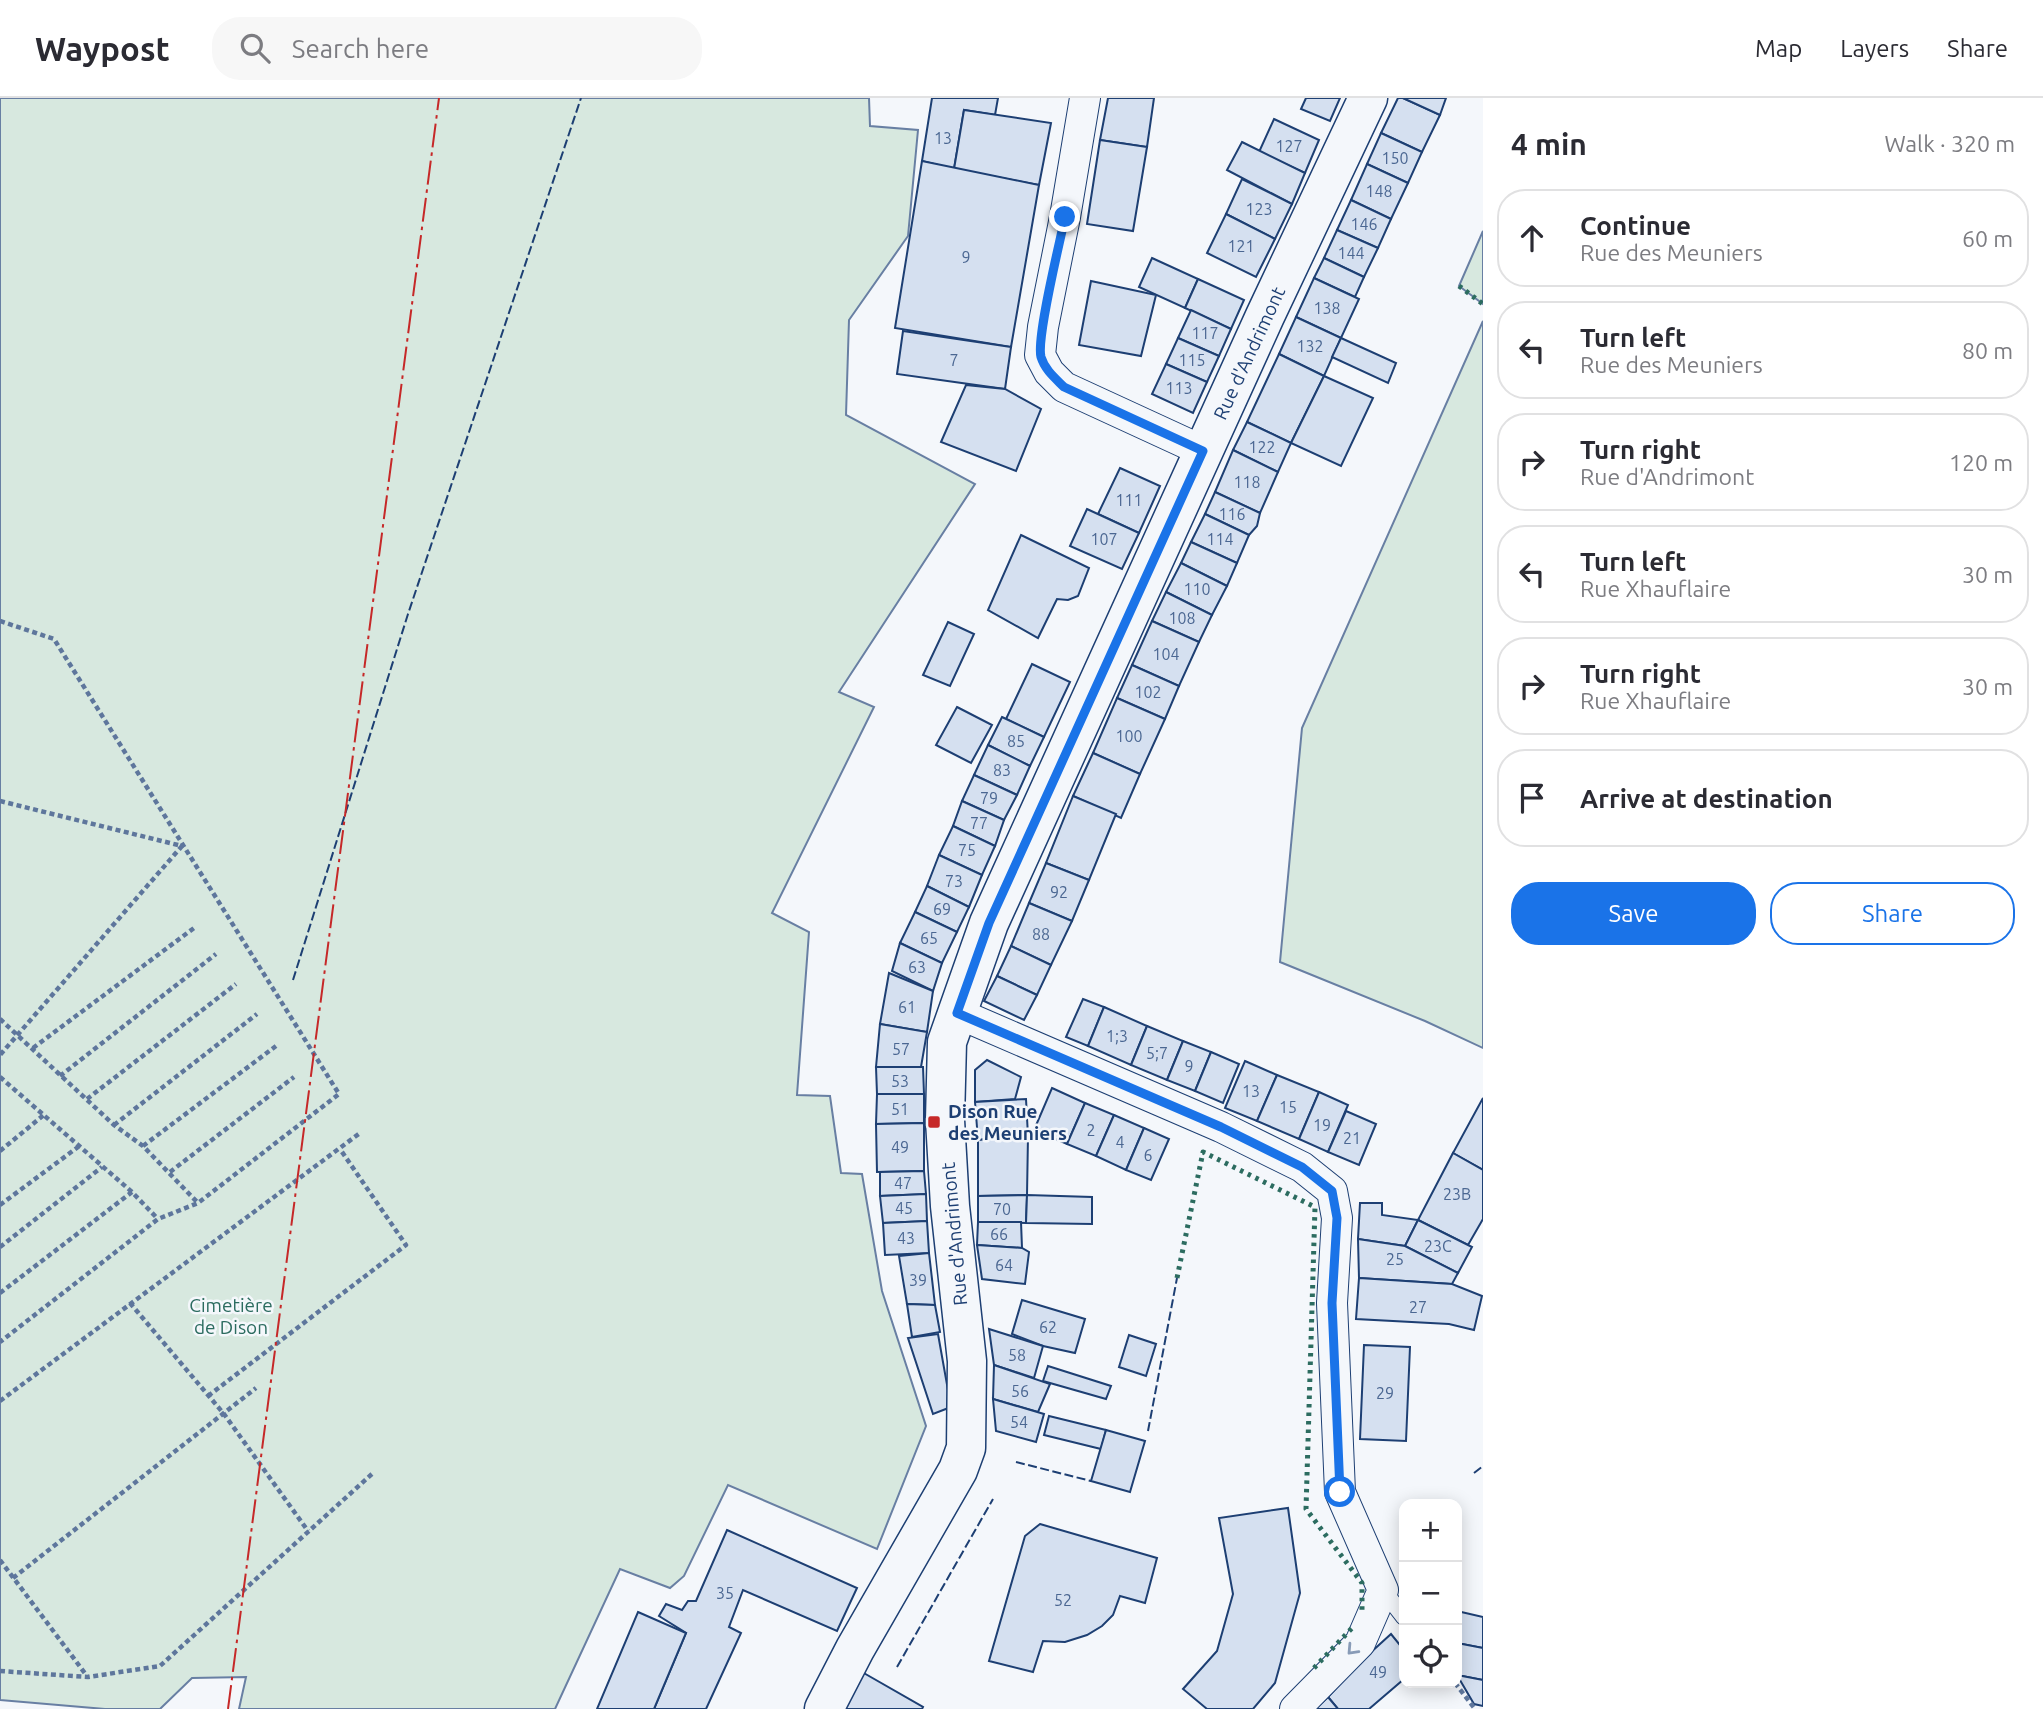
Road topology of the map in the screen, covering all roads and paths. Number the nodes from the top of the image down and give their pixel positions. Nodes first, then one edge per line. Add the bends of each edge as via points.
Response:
1 (1085, 98) edge
2 (1368, 98) edge
3 (1203, 451) junction
4 (0, 621) edge
5 (0, 801) edge
6 (182, 846) junction
7 (194, 928) dead end
8 (216, 954) dead end
9 (236, 984) dead end
10 (957, 1013) junction
11 (257, 1014) dead end
12 (0, 1019) edge
13 (18, 1034) junction
14 (276, 1046) dead end
15 (33, 1048) junction
16 (0, 1055) edge
17 (60, 1076) junction
18 (0, 1077) edge
19 (294, 1077) dead end
20 (87, 1099) junction
21 (45, 1114) junction
22 (114, 1125) junction
23 (360, 1133) dead end
24 (143, 1146) junction
25 (78, 1147) junction
26 (340, 1149) junction
27 (0, 1151) edge
28 (102, 1167) junction
29 (170, 1172) junction
30 (132, 1192) junction
31 (198, 1203) junction
32 (0, 1205) edge
33 (158, 1219) junction
34 (0, 1247) edge
35 (0, 1293) edge
36 (130, 1303) junction
37 (0, 1342) edge
38 (256, 1388) dead end
39 (208, 1396) junction
40 (0, 1401) edge
41 (224, 1414) junction
42 (373, 1473) dead end
43 (308, 1531) junction
44 (0, 1560) edge
45 (13, 1578) junction
46 (1394, 1586) edge
47 (0, 1671) edge
48 (88, 1677) junction
49 (1459, 1688) edge
50 (824, 1709) edge
51 (1295, 1709) edge
52 (1475, 1709) edge

1 - 3 street via 1040,355 1064,387
2 - 3 street, Rue d'Andrimont
3 - 10 street, Rue d'Andrimont via 989,923
4 - 6 path via 54,639
5 - 6 path
6 - 13 path
6 - 31 path via 339,1094
7 - 15 path
8 - 17 path
9 - 20 path
10 - 46 street via 1221,1127 1302,1167 1332,1191 1337,1218 1332,1303 1340,1492
10 - 50 street, Rue d'Andrimont via 947,1042 945,1120 967,1361 966,1448
11 - 22 path
12 - 13 path
13 - 15 path
13 - 16 path
14 - 24 path
15 - 17 path
17 - 20 path
18 - 21 path
19 - 29 path
20 - 22 path
21 - 25 path
21 - 27 path
22 - 24 path
23 - 26 path
24 - 29 path
25 - 28 path
25 - 32 path
26 - 36 path
26 - 39 path via 406,1245
28 - 30 path
28 - 34 path
29 - 31 path
30 - 33 path
30 - 35 path
31 - 33 path
33 - 37 path
36 - 39 path
36 - 40 path
38 - 41 path
39 - 41 path
41 - 43 path
41 - 45 path
42 - 43 path
43 - 48 path via 160,1666
44 - 45 path
45 - 48 path
46 -> 51 street via 1360,1643
47 - 48 path
49 - 52 path

